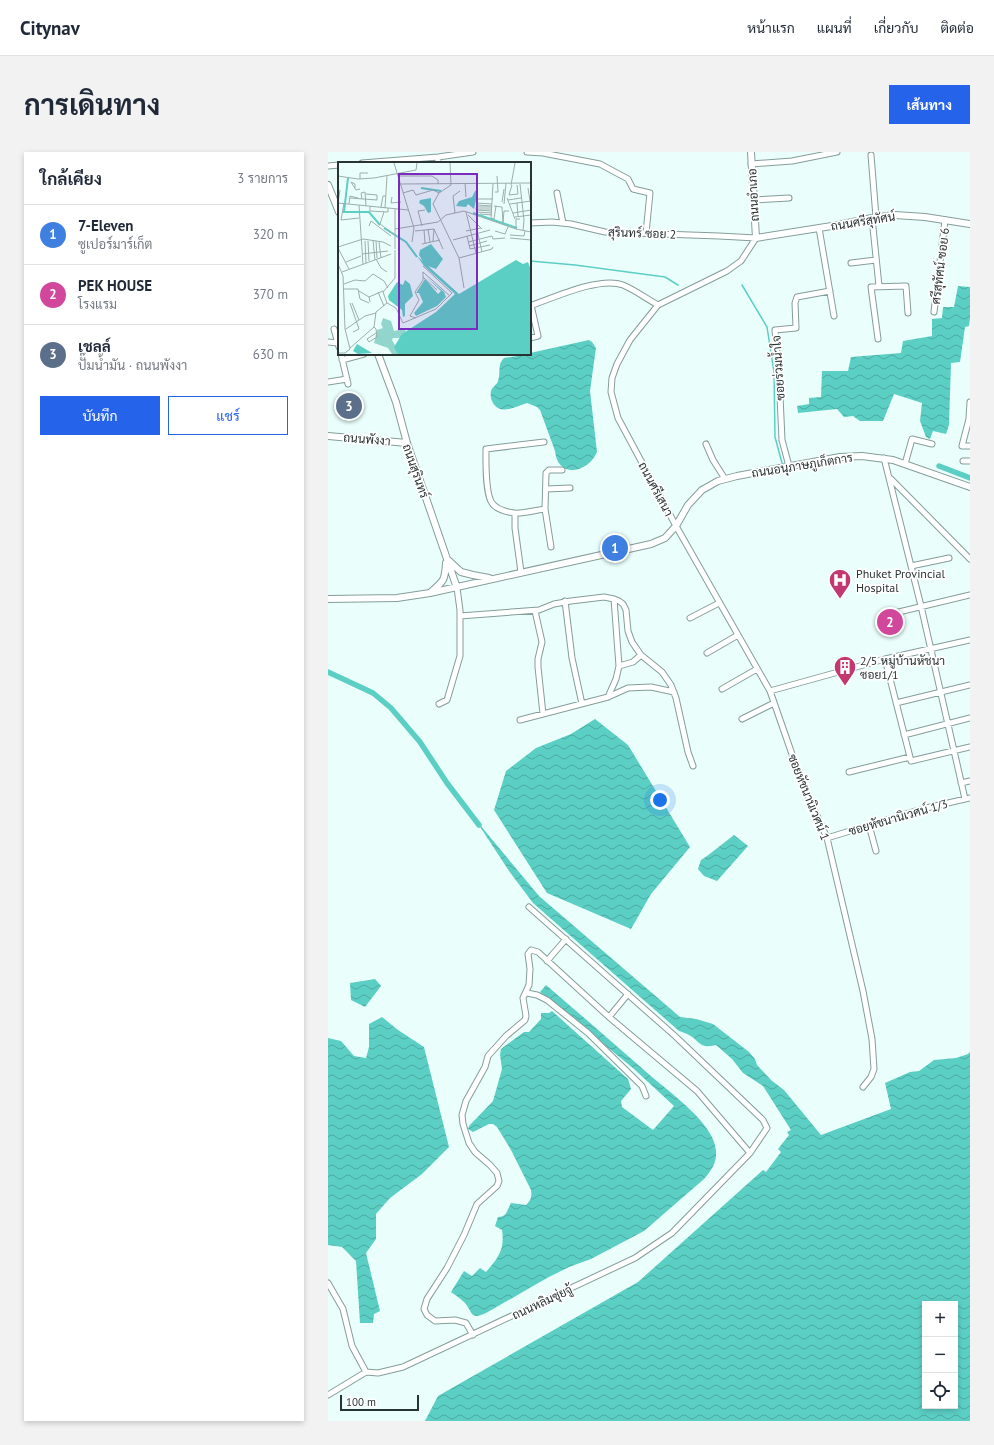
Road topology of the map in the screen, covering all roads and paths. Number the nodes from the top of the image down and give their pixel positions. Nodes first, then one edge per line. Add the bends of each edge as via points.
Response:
1 (473, 152) edge
2 (527, 152) edge
3 (751, 152) edge
4 (837, 152) edge
5 (559, 154) edge
6 (871, 155) dead end
7 (438, 157) junction
8 (375, 162) edge
9 (438, 162) edge
10 (751, 164) junction
11 (338, 165) edge
12 (328, 166) edge
13 (328, 185) edge
14 (557, 193) dead end
15 (789, 198) dead end
16 (753, 200) junction
17 (338, 210) edge
18 (874, 218) junction
19 (945, 220) junction
20 (531, 223) edge
21 (563, 223) junction
22 (970, 224) edge
23 (819, 228) junction
24 (646, 233) junction
25 (756, 238) junction
26 (876, 260) junction
27 (851, 263) dead end
28 (879, 286) junction
29 (830, 291) junction
30 (531, 306) edge
31 (658, 306) junction
32 (531, 310) edge
33 (934, 312) dead end
34 (908, 313) dead end
35 (834, 316) dead end
36 (334, 329) dead end
37 (531, 338) edge
38 (878, 339) dead end
39 (328, 342) edge
40 (338, 345) edge
41 (353, 355) edge
42 (378, 355) edge
43 (342, 356) edge
44 (328, 382) edge
45 (970, 403) edge
46 (969, 419) edge
47 (968, 432) edge
48 (328, 436) edge
49 (544, 442) dead end
50 (406, 443) junction
51 (706, 444) dead end
52 (932, 444) dead end
53 (970, 446) edge
54 (884, 458) junction
55 (963, 461) dead end
56 (970, 461) edge
57 (906, 464) junction
58 (789, 466) junction
59 (562, 470) dead end
60 (890, 478) junction
61 (725, 479) junction
62 (970, 487) edge
63 (570, 488) dead end
64 (546, 489) junction
65 (545, 509) junction
66 (515, 513) junction
67 (676, 526) junction
68 (551, 547) dead end
69 (949, 558) dead end
70 (447, 559) junction
71 (970, 559) edge
72 (912, 566) junction
73 (521, 572) junction
74 (493, 578) junction
75 (456, 588) junction
76 (430, 593) junction
77 (970, 595) edge
78 (328, 599) edge
79 (614, 599) junction
80 (566, 602) junction
81 (719, 603) junction
82 (921, 606) junction
83 (535, 611) junction
84 (460, 616) junction
85 (882, 616) dead end
86 (690, 618) dead end
87 (738, 635) junction
88 (970, 640) edge
89 (931, 649) junction
90 (707, 653) dead end
91 (641, 655) junction
92 (885, 659) junction
93 (619, 666) junction
94 (757, 669) junction
95 (970, 685) edge
96 (722, 689) dead end
97 (770, 691) junction
98 (674, 692) junction
99 (941, 693) junction
100 (608, 697) junction
101 (774, 703) junction
102 (439, 704) dead end
103 (582, 704) junction
104 (896, 704) junction
105 (543, 714) junction
106 (970, 718) edge
107 (520, 720) dead end
108 (742, 720) dead end
109 (949, 724) junction
110 (904, 735) junction
111 (970, 747) edge
112 (954, 751) junction
113 (910, 759) junction
114 (693, 766) dead end
115 (849, 772) dead end
116 (970, 781) edge
117 (961, 783) junction
118 (967, 798) edge
119 (869, 825) junction
120 (827, 838) junction
121 (876, 851) dead end
122 (529, 907) dead end
123 (566, 939) junction
124 (547, 961) junction
125 (526, 993) junction
126 (628, 994) junction
127 (608, 1017) junction
128 (863, 1087) dead end
129 (646, 1096) dead end
130 (750, 1153) junction
131 (328, 1283) edge
132 (473, 1335) junction
133 (366, 1372) junction
134 (328, 1395) edge

1 - 7 street
2 - 5 street
3 - 10 street, ถนนอำเภอ
4 - 10 street via 792,161
5 - 24 street via 600,164 628,179 633,188 650,193
6 - 18 street
7 - 8 street
7 - 9 street
10 - 16 street, ถนนอำเภอ
11 - 12 street
13 - 17 street
14 - 21 street
15 - 16 street
16 - 25 street, ถนนอำเภอ
18 - 19 street, ถนนศรีสุทัศน์ via 895,215
18 - 23 street, ถนนศรีสุทัศน์
18 - 26 street
19 - 22 street, ถนนศรีสุทัศน์
19 - 33 street, ศรีสุทัศน์ ซอย 6
20 - 21 street, สุรินทร์ ซอย 2
21 - 24 street, สุรินทร์ ซอย 2 via 605,232
23 - 25 street, ถนนศรีสุทัศน์
23 - 29 street
24 - 25 street, สุรินทร์ ซอย 2
25 - 31 street, ถนนศรีเสนา via 741,261 727,271
26 - 27 street
26 - 28 street
28 - 34 street via 906,286
28 - 38 street via 871,287
29 - 35 street
29 - 58 street, ซอยร่วมน้ำใจ via 797,297 796,328 775,330 782,440
30 - 31 street via 591,285 610,282 623,285
31 - 67 street, ถนนศรีเสนา via 630,340 617,364 611,392 618,418
32 - 37 street via 538,336
36 - 40 street
39 - 40 street
41 - 43 street
42 - 50 street, ถนนสุรินทร์ via 396,402
43 - 44 street via 348,382
45 - 46 street
46 - 47 street
47 - 53 street via 962,446
48 - 50 street, ถนนพังงา
49 - 66 street via 486,450 486,471 492,503 499,509
50 - 70 street, ถนนสุรินทร์
51 - 61 street
52 - 57 street via 912,439
54 - 57 street, ถนนอนุภาษภูเก็ตการ
54 - 58 street, ถนนอนุภาษภูเก็ตการ via 840,457
54 - 60 street
55 - 56 street
57 - 62 street, ถนนอนุภาษภูเก็ตการ
58 - 61 street, ถนนอนุภาษภูเก็ตการ
59 - 64 street via 549,470 546,473
60 - 71 street
60 - 72 street
61 - 67 street, ถนนอนุภาษภูเก็ตการ via 702,490 688,505
63 - 64 street
64 - 65 street
65 - 66 street
65 - 68 street
66 - 73 street
67 - 73 street, ถนนศรีเสนา via 665,538 651,544
67 - 81 street, ซอยหัชนานิเวศน์ 1
69 - 72 street
70 - 74 street via 461,572
70 - 75 street, ถนนสุรินทร์
70 - 76 street via 445,577
72 - 82 street
73 - 74 street, ถนนศรีเสนา
74 - 75 street, ถนนศรีเสนา
75 - 76 street, ถนนศรีเสนา
75 - 84 street
76 - 78 street, ถนนศรีเสนา via 397,598
77 - 82 street
79 - 80 street via 604,597
79 - 91 street via 623,604 632,642
79 - 93 street
80 - 83 street
80 - 103 street via 572,658
81 - 86 street
81 - 87 street, ซอยหัชนานิเวศน์ 1
82 - 85 street
82 - 89 street
83 - 84 street
83 - 105 street via 542,642 538,668
84 - 102 street via 460,656 447,700
87 - 90 street
87 - 94 street, ซอยหัชนานิเวศน์ 1
88 - 89 street
89 - 92 street
89 - 99 street
91 - 93 street via 633,662
91 - 98 street via 662,672
92 - 97 street
92 - 104 street
93 - 100 street
94 - 96 street
94 - 97 street, ซอยหัชนานิเวศน์ 1
95 - 99 street
97 - 101 street, ซอยหัชนานิเวศน์ 1
98 - 100 street via 641,687 628,688
98 - 114 street
99 - 104 street
99 - 109 street
100 - 103 street
101 - 108 street
101 - 120 street, ซอยหัชนานิเวศน์ 1 via 801,780
103 - 105 street
104 - 110 street
105 - 107 street
106 - 109 street
109 - 110 street
109 - 112 street
110 - 113 street
111 - 112 street
112 - 113 street
112 - 117 street
113 - 115 street
116 - 117 street
117 - 118 street
118 - 119 street, ซอยหัชนานิเวศน์ 1/3
119 - 120 street, ซอยหัชนานิเวศน์ 1/3
119 - 121 street
120 - 128 street, ซอยหัชนานิเวศน์ 1 via 872,1039 874,1069
122 - 123 street
123 - 124 street
123 - 126 street
124 - 125 street via 538,952 531,950 528,954 530,969
124 - 127 street
125 - 129 street via 547,1000 588,1033 642,1086
125 - 132 street via 525,1020 488,1056 485,1067 466,1100 462,1115 469,1143 497,1173 498,1183 477,1204 464,1235 427,1299 424,1309 435,1321 455,1320 466,1323
126 - 127 street
126 - 130 street, ถนนหลิมซุ่ยจู้ via 763,1120 767,1128
127 - 130 street via 697,1091
130 - 132 street, ถนนหลิมซุ่ยจู้ via 672,1233 635,1258
131 - 133 street via 344,1309 352,1346
132 - 133 street, ถนนหลิมซุ่ยจู้ via 403,1367 378,1373
133 - 134 street

